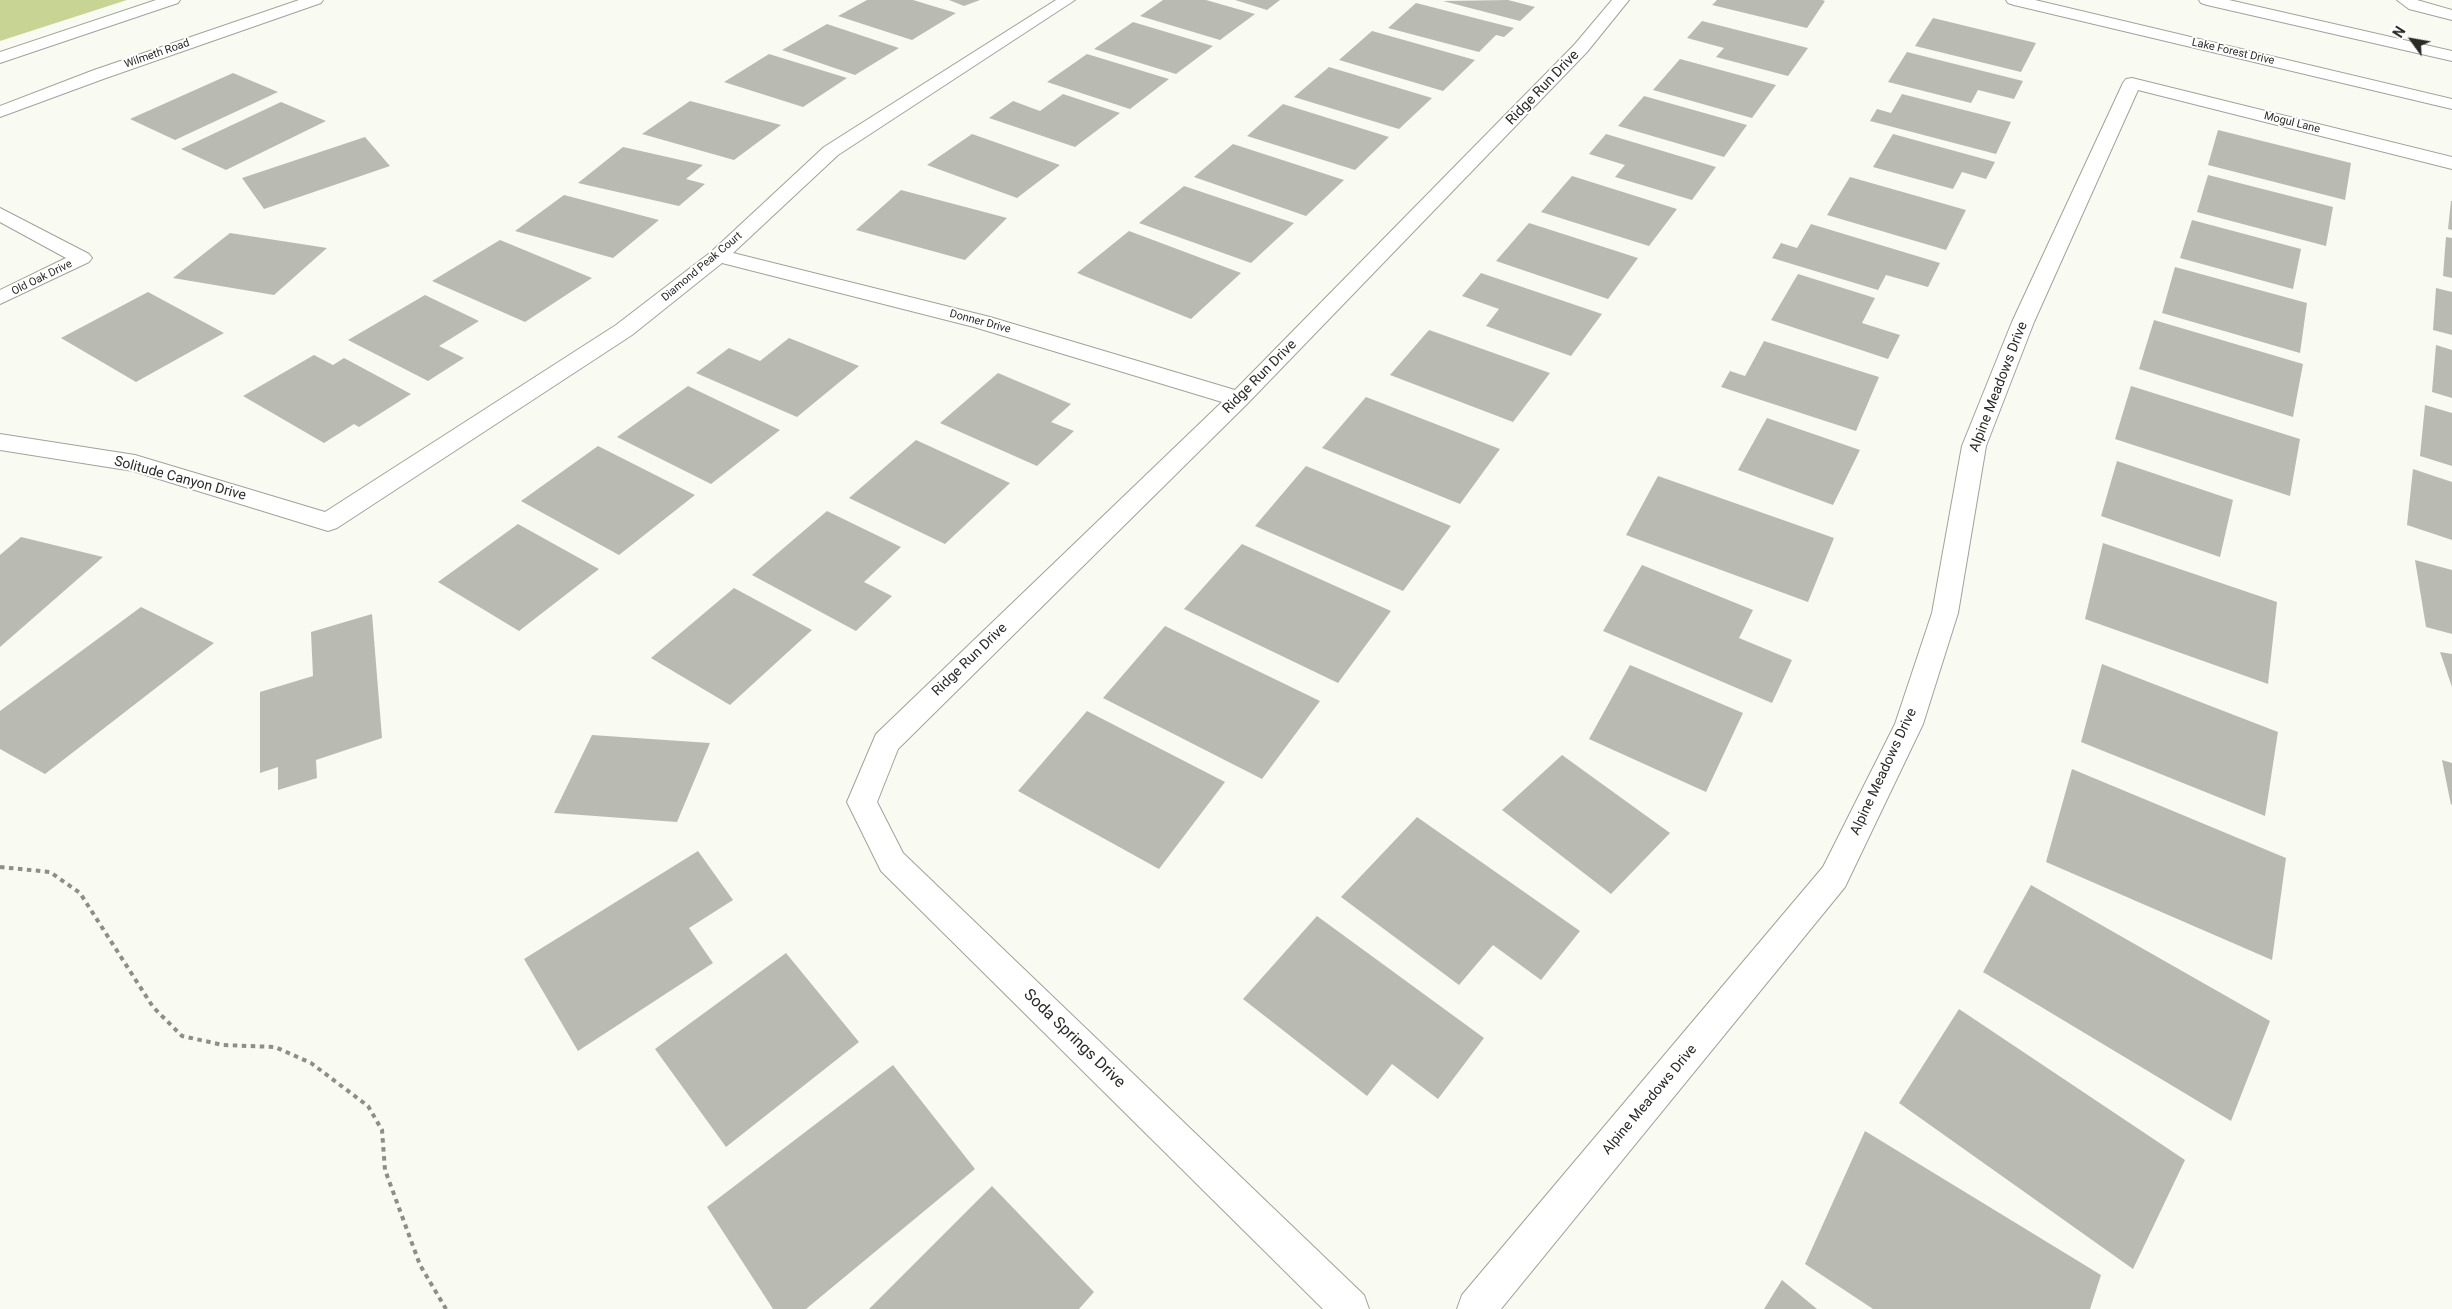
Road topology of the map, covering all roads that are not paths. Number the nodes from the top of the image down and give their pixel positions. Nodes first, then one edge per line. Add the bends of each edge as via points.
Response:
1 (172, 0) edge
2 (316, 0) edge
3 (1067, 0) edge
4 (1621, 0) edge
5 (2014, 0) edge
6 (2207, 0) edge
7 (2405, 0) edge
8 (2452, 15) edge
9 (2452, 56) edge
10 (0, 58) edge
11 (2132, 83) joint
12 (2452, 104) edge
13 (0, 112) edge
14 (2452, 163) edge
15 (0, 214) edge
16 (718, 256) junction
17 (0, 298) edge
18 (1238, 399) junction
19 (0, 442) edge
20 (328, 522) joint
21 (886, 742) joint
22 (1350, 1309) edge
23 (1476, 1309) edge

1 - 10 street
2 - 13 street, Wilmeth Road
3 - 16 street, Diamond Peak Court via 831,151
4 - 18 street, Ridge Run Drive via 1581,48
5 - 12 street, Lake Forest Drive
6 - 9 street
7 - 8 street via 2415,6
11 - 14 street, Mogul Lane
11 - 23 street, Alpine Meadows Drive via 2023,322 1974,446 1939,632 1909,724 1834,877
15 - 17 street, Old Oak Drive via 82,258
16 - 18 street, Donner Drive via 982,322
16 - 20 street, Diamond Peak Court via 624,330
18 - 21 street, Ridge Run Drive
19 - 20 street, Solitude Canyon Drive via 135,463
21 - 22 street, Soda Springs Drive via 862,802 892,862

